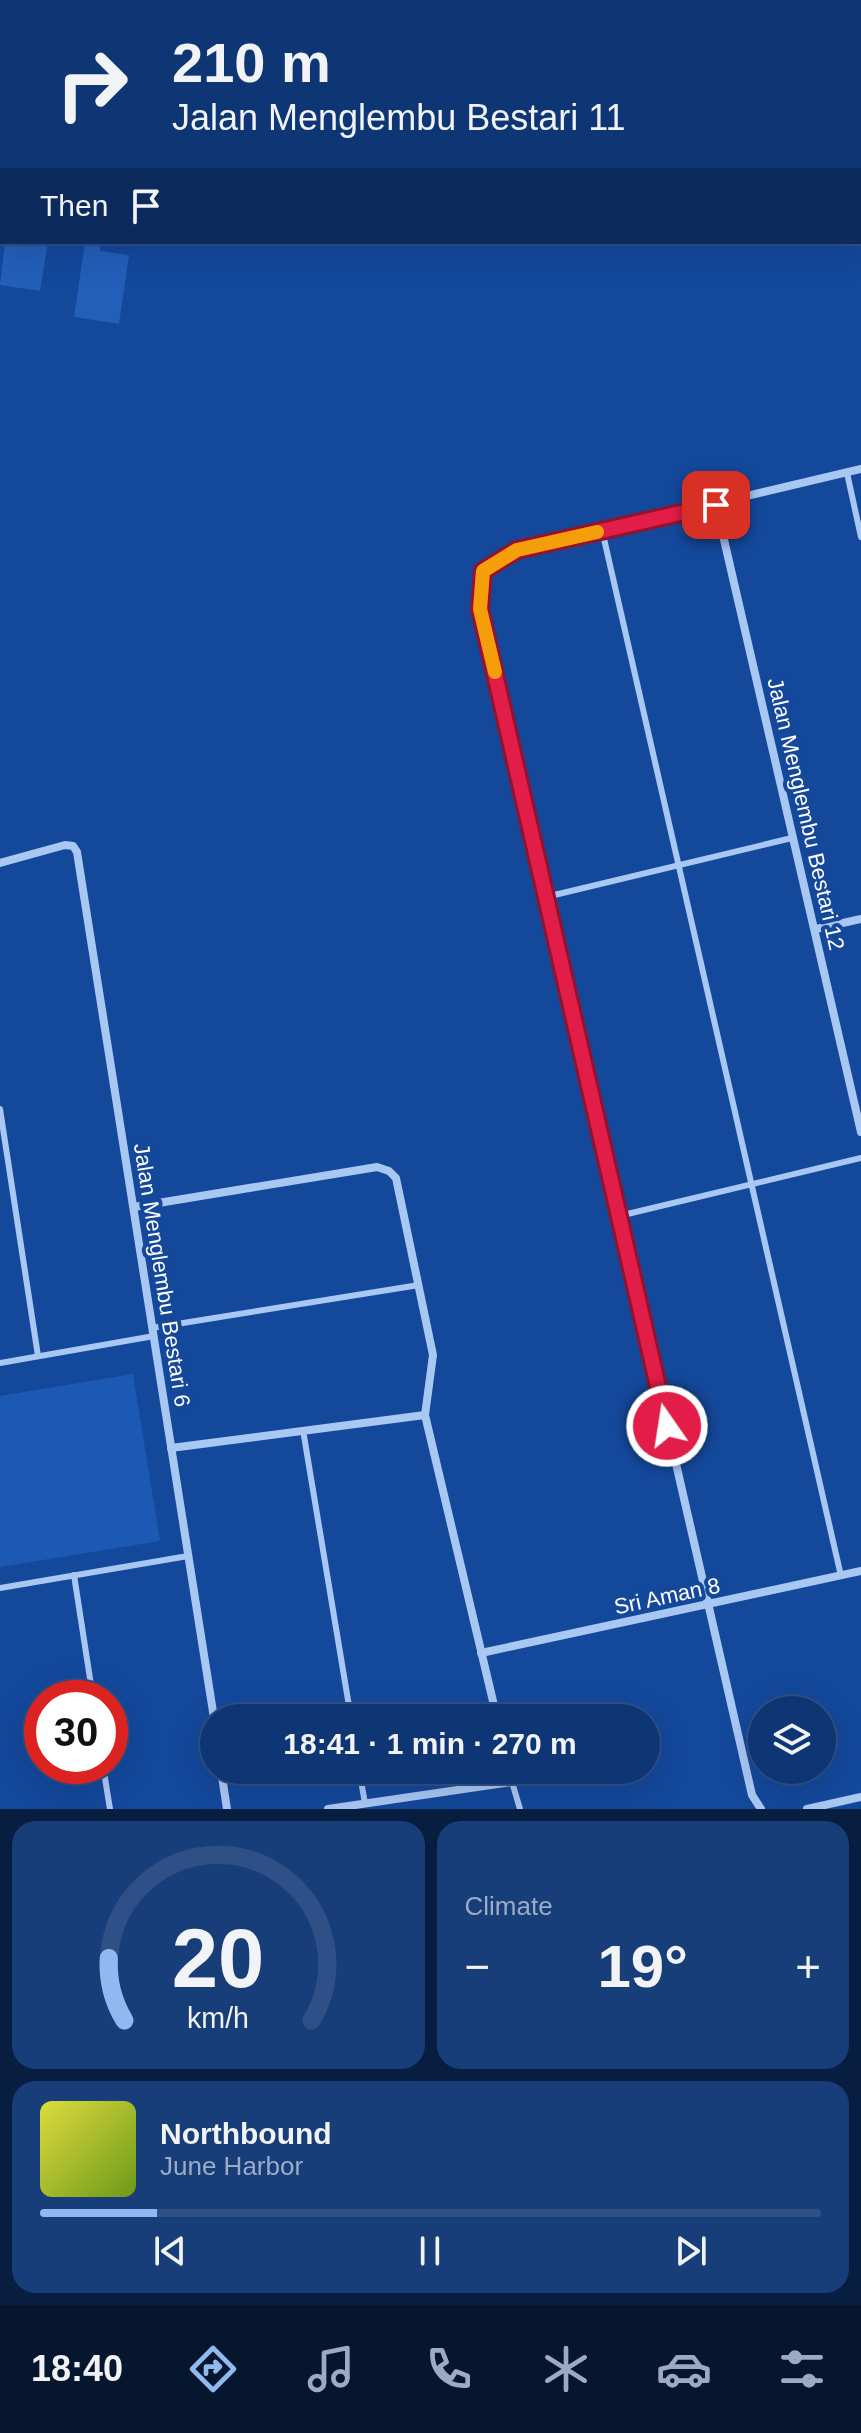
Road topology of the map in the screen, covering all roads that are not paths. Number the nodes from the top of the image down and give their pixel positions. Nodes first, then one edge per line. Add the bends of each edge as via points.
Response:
1 (861, 469) edge
2 (847, 473) junction
3 (716, 505) junction
4 (602, 530) junction
5 (861, 537) edge
6 (792, 838) junction
7 (0, 863) edge
8 (678, 866) junction
9 (546, 897) junction
10 (861, 919) edge
11 (816, 929) junction
12 (861, 1075) edge
13 (849, 1077) junction
14 (0, 1109) edge
15 (861, 1132) edge
16 (861, 1158) edge
17 (751, 1184) junction
18 (134, 1207) junction
19 (619, 1216) junction
20 (419, 1285) junction
21 (153, 1332) junction
22 (38, 1356) junction
23 (0, 1363) edge
24 (425, 1415) junction
25 (303, 1429) junction
26 (171, 1448) junction
27 (188, 1556) junction
28 (861, 1571) edge
29 (74, 1575) junction
30 (841, 1576) junction
31 (0, 1588) edge
32 (708, 1606) junction
33 (481, 1653) junction
34 (90, 1680) edge
35 (212, 1704) edge
36 (349, 1704) edge
37 (494, 1704) edge
38 (106, 1784) edge
39 (223, 1784) edge
40 (362, 1784) edge
41 (498, 1784) edge
42 (513, 1784) edge
43 (861, 1797) edge
44 (365, 1803) junction
45 (110, 1809) edge
46 (227, 1809) edge
47 (328, 1809) edge
48 (520, 1809) edge
49 (761, 1809) edge
50 (807, 1809) edge

1 - 2 street
2 - 3 street
2 - 5 lane
3 - 4 street
3 - 6 street, Jalan Menglembu Bestari 12
4 - 8 lane
4 - 9 street via 517,550 483,571 480,609
6 - 8 lane
6 - 11 street, Jalan Menglembu Bestari 12
7 - 18 street, Jalan Menglembu Bestari 6 via 65,845 77,852
8 - 9 lane
8 - 17 lane
9 - 19 street
10 - 11 street
11 - 13 street, Jalan Menglembu Bestari 12
12 - 13 street
13 - 15 street, Jalan Menglembu Bestari 12
14 - 22 lane
16 - 17 lane
17 - 19 lane
17 - 30 lane
18 - 20 street via 377,1167 396,1178
18 - 21 street, Jalan Menglembu Bestari 6
19 - 32 street
20 - 21 lane
20 - 24 street via 433,1355
21 - 22 lane
21 - 26 street, Jalan Menglembu Bestari 6
22 - 23 lane
24 - 25 street
24 - 33 street
25 - 26 street
25 - 36 lane
26 - 27 street, Jalan Menglembu Bestari 6
27 - 29 lane
27 - 35 street, Jalan Menglembu Bestari 6
28 - 30 street, Sri Aman 8
29 - 31 lane
29 - 34 lane
30 - 32 street, Sri Aman 8
32 - 33 street, Sri Aman 8
32 - 49 street via 752,1795
33 - 37 street
38 - 45 lane
39 - 46 street
40 - 44 lane
41 - 44 street
42 - 48 lane
43 - 50 street
44 - 47 street

